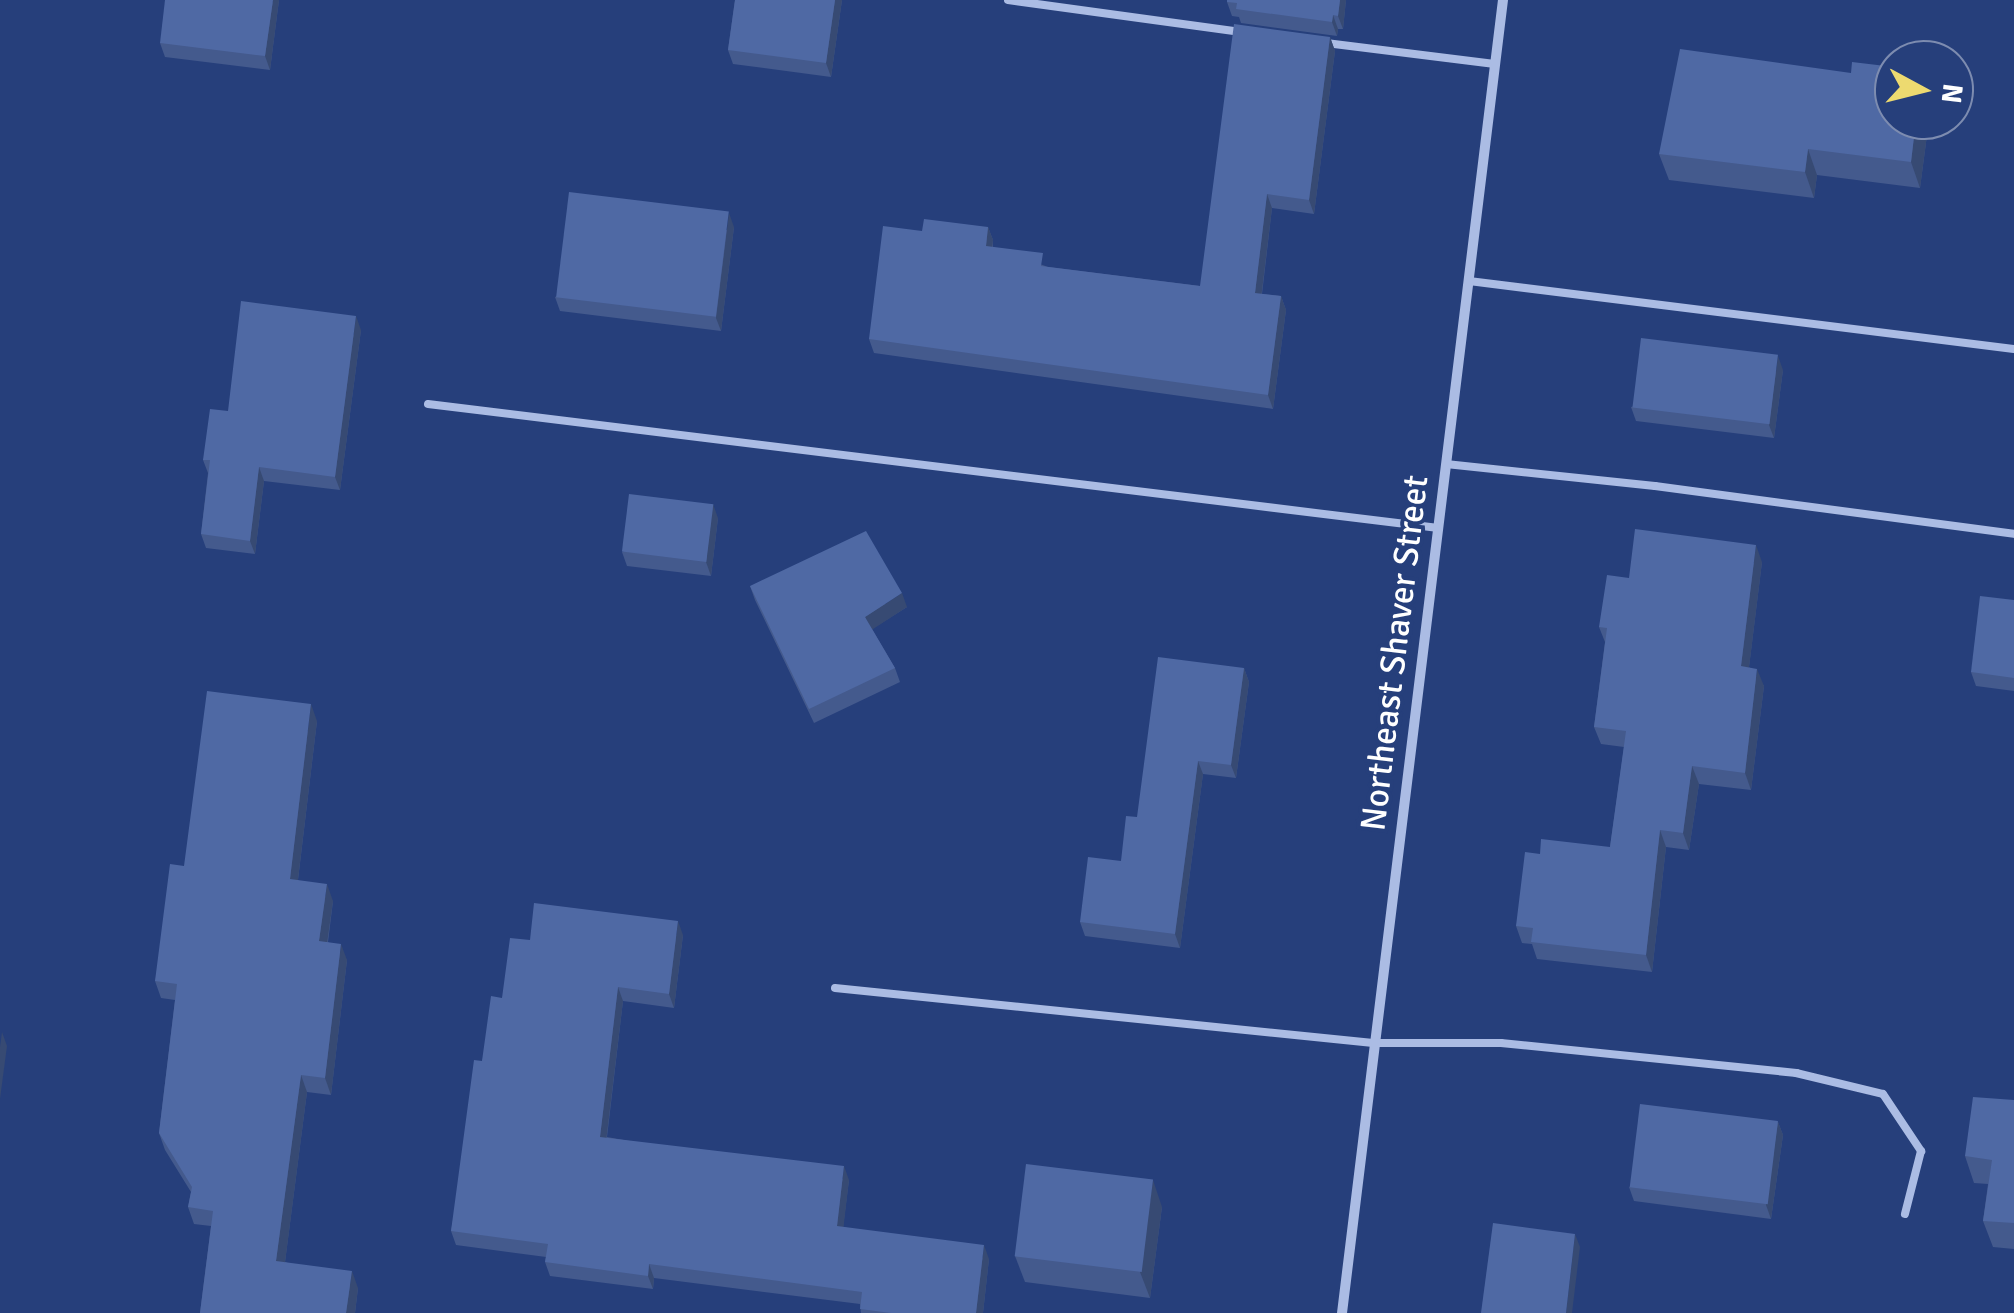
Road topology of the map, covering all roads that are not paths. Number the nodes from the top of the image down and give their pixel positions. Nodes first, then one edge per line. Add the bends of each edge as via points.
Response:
1 (1008, 0) edge
2 (1503, 0) edge
3 (1245, 32) edge
4 (1324, 42) edge
5 (1496, 64) junction
6 (1469, 281) junction
7 (2014, 349) edge
8 (428, 404) dead end
9 (1446, 464) junction
10 (1438, 528) junction
11 (2014, 534) edge
12 (835, 988) dead end
13 (1373, 1043) junction
14 (1904, 1214) dead end
15 (1342, 1313) edge

1 - 3 lane
2 - 5 street, Northeast Shaver Street
4 - 5 lane
5 - 6 street, Northeast Shaver Street
6 - 7 lane
6 - 9 street, Northeast Shaver Street
8 - 10 lane
9 - 10 street, Northeast Shaver Street
9 - 11 lane
10 - 13 street, Northeast Shaver Street
12 - 13 lane
13 - 14 lane via 1502,1043 1796,1073 1883,1094 1921,1152
13 - 15 street, Northeast Shaver Street

